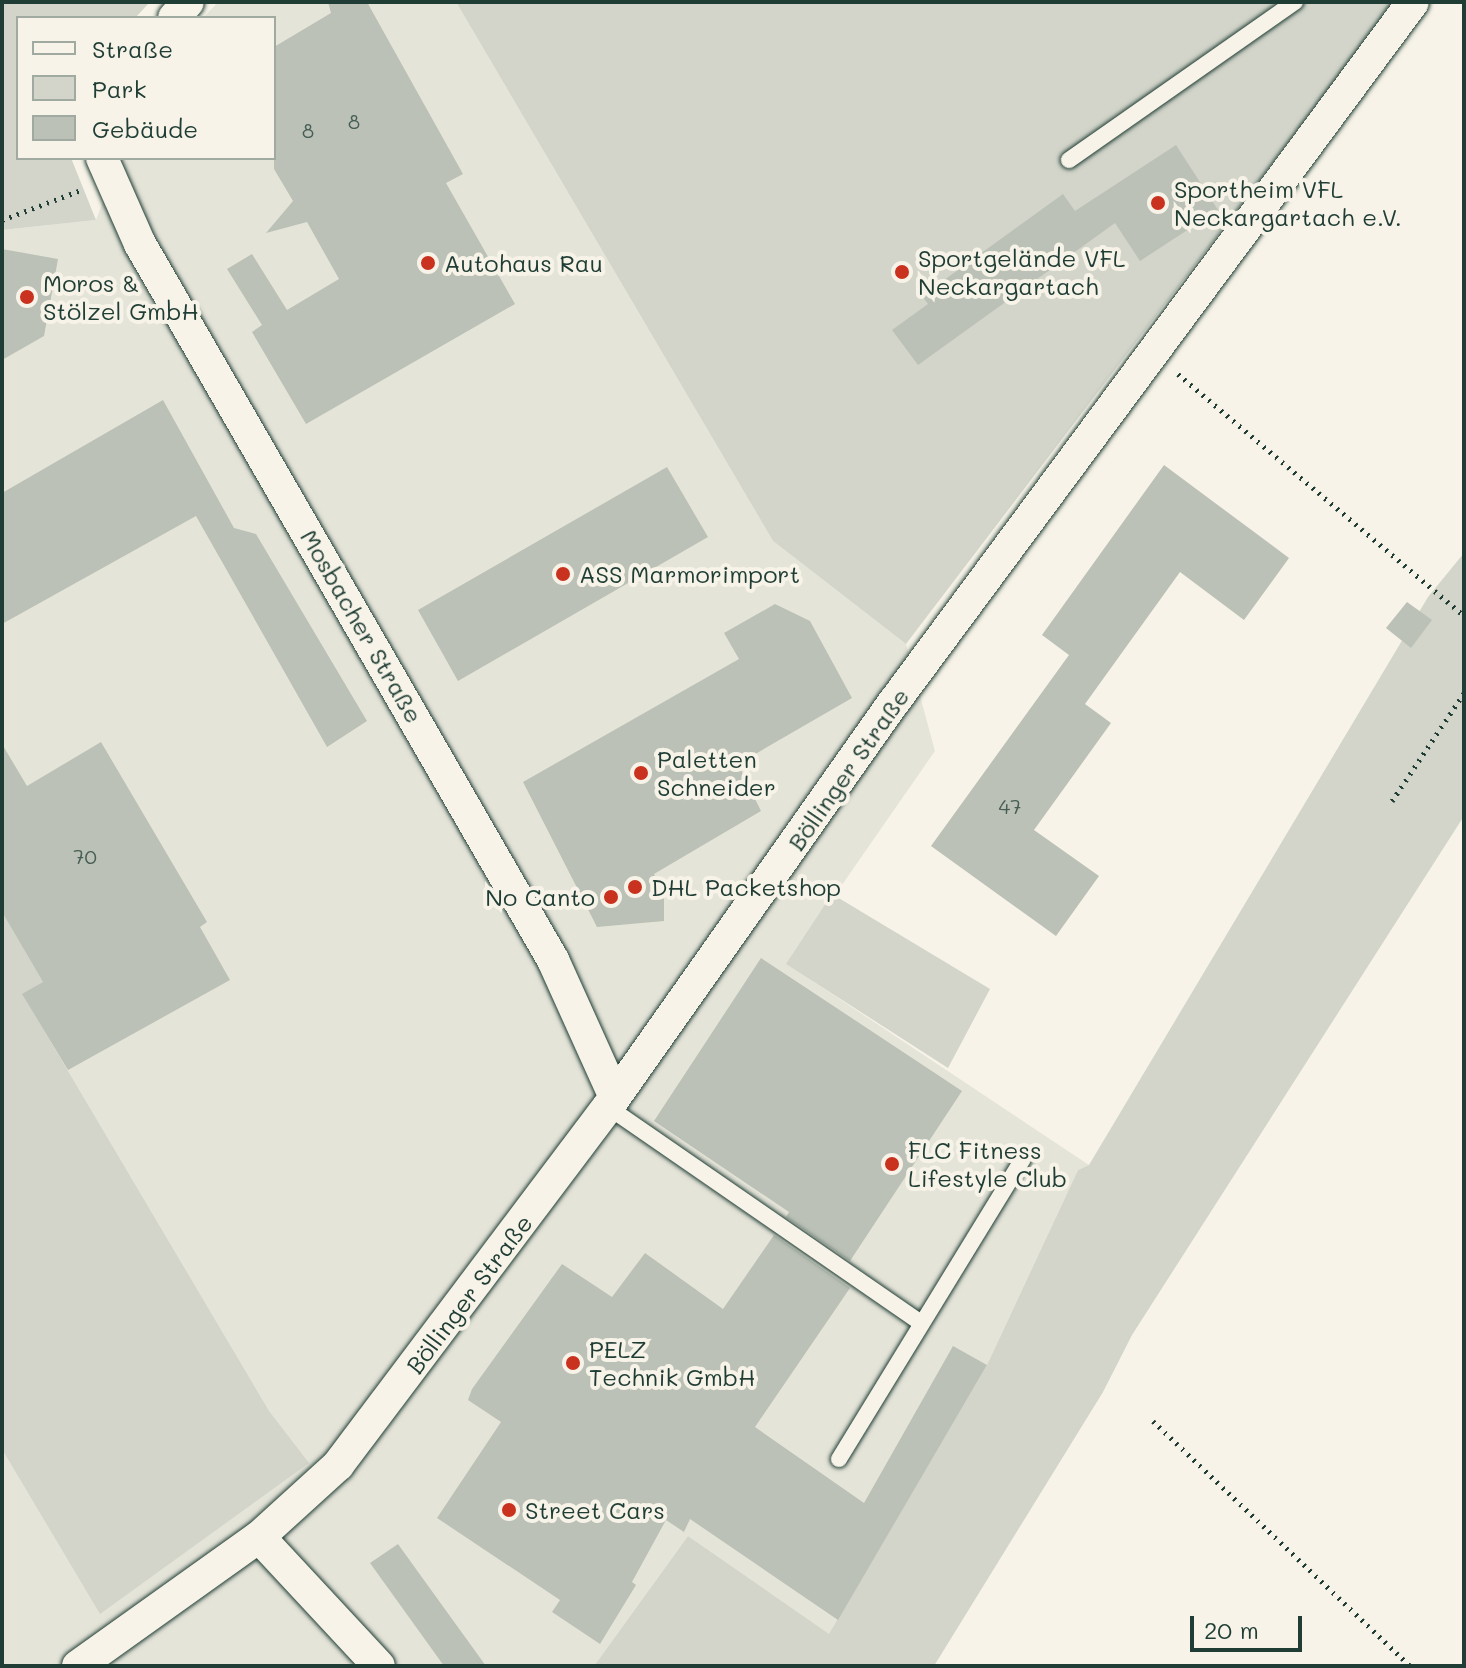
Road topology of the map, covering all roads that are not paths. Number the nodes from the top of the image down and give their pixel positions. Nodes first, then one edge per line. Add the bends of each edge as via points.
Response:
1 (1295, 2) edge
2 (1413, 2) edge
3 (1069, 160) dead end
4 (105, 169) edge
5 (611, 1102) junction
6 (1023, 1159) dead end
7 (921, 1323) junction
8 (839, 1459) dead end
9 (259, 1537) junction
10 (78, 1666) edge
11 (379, 1666) edge

1 - 3 lane
2 - 5 street, Böllinger Straße via 894,702
4 - 5 street, Mosbacher Straße via 524,909
5 - 7 lane
5 - 9 street, Böllinger Straße via 338,1465
6 - 7 lane
7 - 8 lane
9 - 10 street, Böllinger Straße
9 - 11 street

